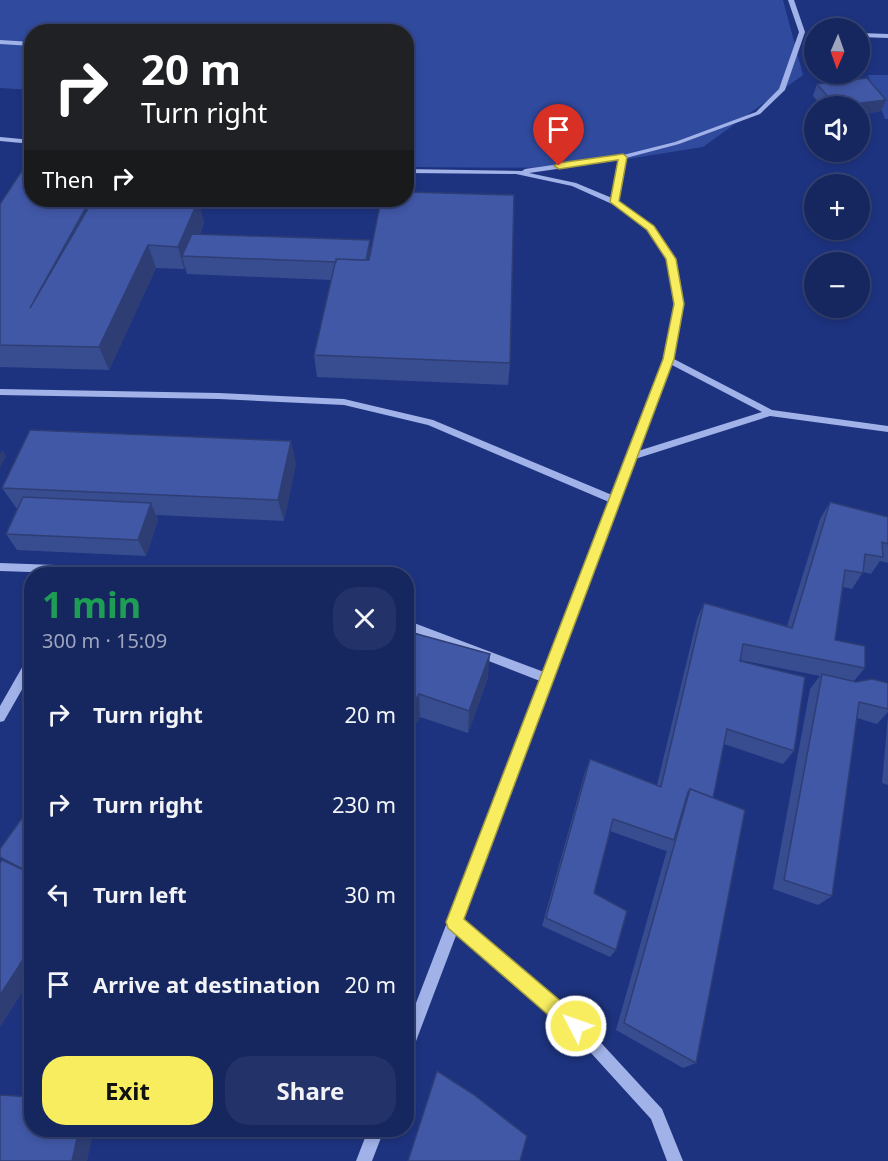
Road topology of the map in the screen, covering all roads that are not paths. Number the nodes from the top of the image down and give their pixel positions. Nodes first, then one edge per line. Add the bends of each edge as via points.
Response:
1 (791, 0) edge
2 (870, 35) edge
3 (888, 36) edge
4 (0, 42) edge
5 (24, 44) edge
6 (0, 139) edge
7 (24, 141) edge
8 (623, 157) junction
9 (414, 171) edge
10 (516, 172) junction
11 (615, 202) junction
12 (668, 359) junction
13 (0, 392) edge
14 (770, 413) junction
15 (888, 429) edge
16 (632, 456) junction
17 (615, 500) junction
18 (0, 567) edge
19 (24, 569) edge
20 (414, 627) edge
21 (24, 674) edge
22 (547, 678) junction
23 (0, 717) edge
24 (454, 922) junction
25 (414, 1028) edge
26 (373, 1137) edge
27 (364, 1161) edge
28 (675, 1161) edge

1 - 8 street via 805,32 782,90 758,113 677,143
2 - 3 street
4 - 5 street
6 - 7 street
8 - 10 street
8 - 11 street
9 - 10 street
10 - 11 street via 574,184
11 - 12 street via 651,228 671,259 679,304
12 - 14 street
12 - 16 street
13 - 17 street via 344,402 430,422
14 - 15 street
14 - 16 street
16 - 17 street
17 - 22 street
18 - 19 street
20 - 22 street
21 - 23 street
22 - 24 street
24 - 25 street
24 - 28 street via 576,1026 657,1114
26 - 27 street

